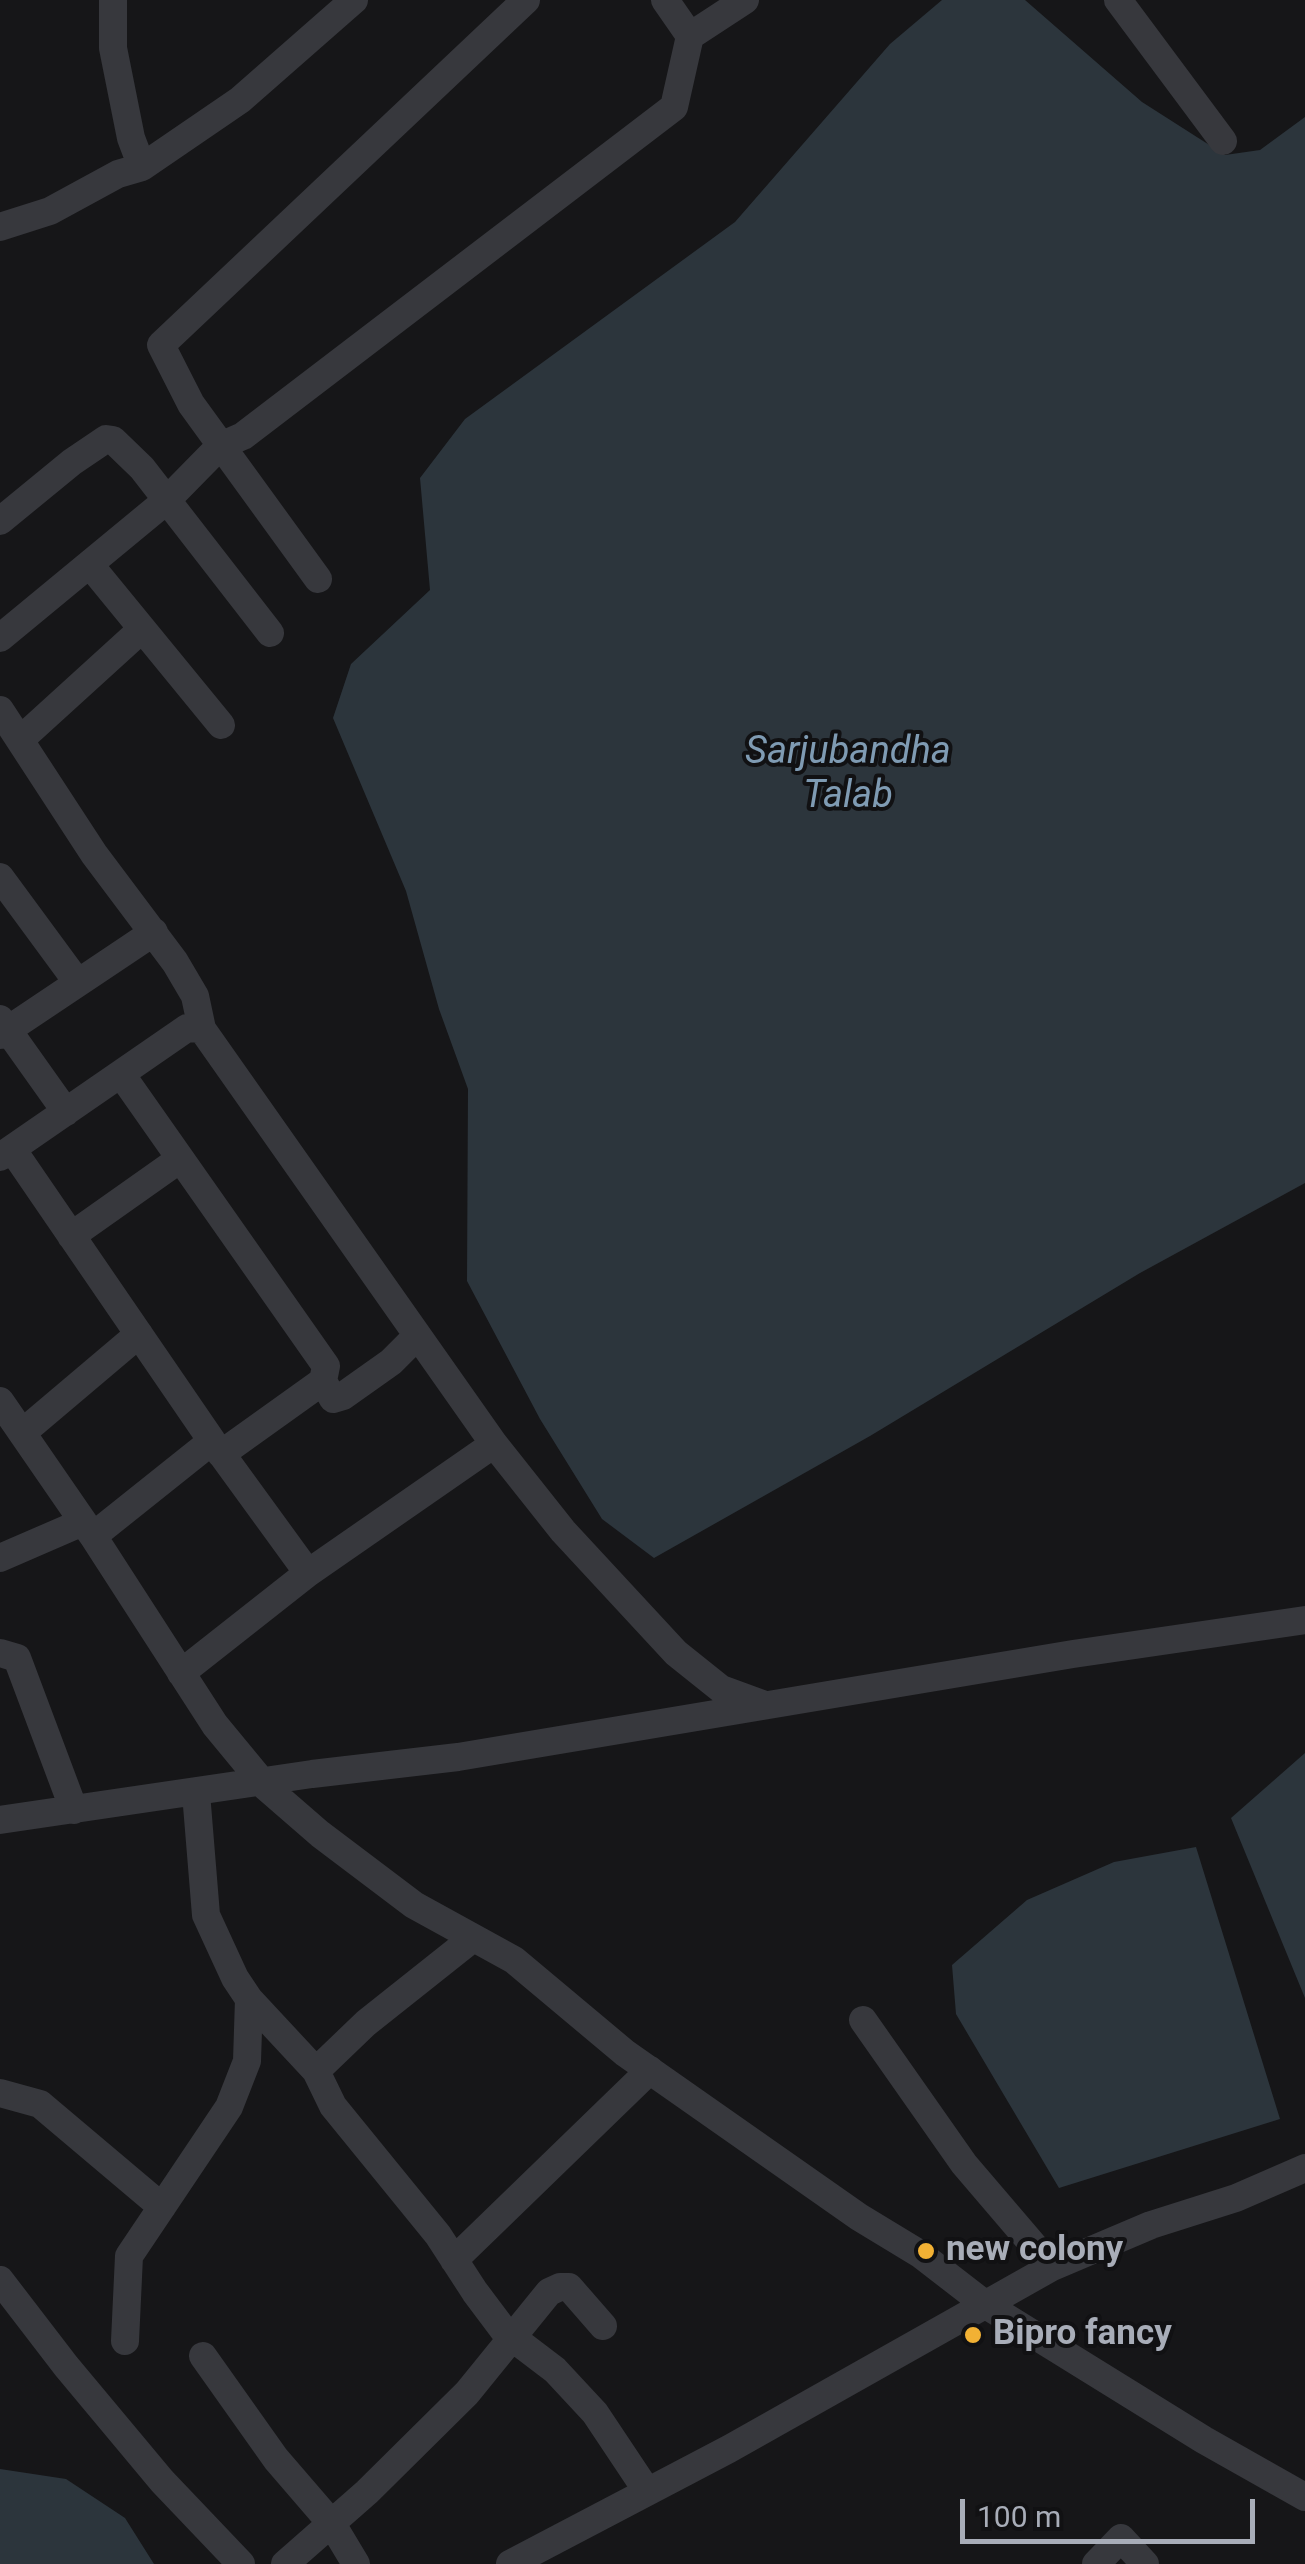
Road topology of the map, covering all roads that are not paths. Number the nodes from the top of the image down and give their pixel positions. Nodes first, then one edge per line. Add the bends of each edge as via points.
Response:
1 (113, 0) edge
2 (354, 0) edge
3 (526, 0) edge
4 (666, 0) edge
5 (745, 0) edge
6 (1128, 3) edge
7 (690, 36) junction
8 (1223, 140) dead end
9 (142, 168) junction
10 (0, 227) edge
11 (220, 446) junction
12 (168, 500) junction
13 (0, 521) edge
14 (90, 565) junction
15 (318, 579) dead end
16 (142, 630) junction
17 (270, 633) dead end
18 (0, 638) edge
19 (0, 710) edge
20 (220, 725) dead end
21 (20, 740) junction
22 (0, 877) edge
23 (154, 932) junction
24 (78, 983) junction
25 (3, 1028) edge
26 (202, 1029) junction
27 (121, 1074) junction
28 (66, 1112) junction
29 (6, 1153) edge
30 (180, 1159) junction
31 (72, 1236) junction
32 (139, 1334) junction
33 (418, 1336) junction
34 (323, 1381) junction
35 (7, 1414) edge
36 (494, 1444) junction
37 (216, 1447) junction
38 (88, 1529) junction
39 (0, 1558) edge
40 (308, 1573) junction
41 (1305, 1620) edge
42 (0, 1653) edge
43 (182, 1673) junction
44 (768, 1706) junction
45 (262, 1782) junction
46 (196, 1792) junction
47 (74, 1810) junction
48 (0, 1820) edge
49 (473, 1938) junction
50 (249, 1999) junction
51 (863, 2020) dead end
52 (316, 2070) junction
53 (650, 2070) junction
54 (0, 2092) edge
55 (1305, 2168) edge
56 (162, 2208) junction
57 (454, 2260) junction
58 (1052, 2267) junction
59 (0, 2280) edge
60 (986, 2305) junction
61 (603, 2326) dead end
62 (513, 2338) junction
63 (125, 2341) dead end
64 (203, 2356) dead end
65 (647, 2491) junction
66 (1305, 2497) edge
67 (332, 2524) junction
68 (240, 2564) edge
69 (285, 2564) edge
70 (356, 2564) edge
71 (510, 2564) edge
72 (1096, 2564) edge
73 (1144, 2564) edge

1 - 9 street via 113,48
2 - 9 street via 240,100
3 - 11 street via 161,345
4 - 7 street
5 - 7 street
6 - 8 street
7 - 11 street via 674,108 244,436
9 - 10 street
11 - 12 street
11 - 15 street
12 - 13 street via 124,447 106,439
12 - 14 street
12 - 17 street
14 - 16 street
14 - 18 street
16 - 20 street
16 - 21 street
19 - 21 street
21 - 23 street
22 - 24 street
23 - 24 street
23 - 26 street via 195,996
24 - 25 street
25 - 28 street
26 - 27 street via 187,1028
26 - 33 street
27 - 28 street
27 - 30 street
28 - 29 street
29 - 31 street
30 - 31 street
30 - 34 street via 326,1366
31 - 32 street
32 - 35 street
32 - 37 street
33 - 34 street via 343,1396 334,1399
33 - 36 street
34 - 37 street
35 - 38 street
36 - 40 street
36 - 44 street via 562,1531 676,1653 721,1689
37 - 38 street
37 - 40 street
38 - 39 street
38 - 43 street
40 - 43 street
41 - 44 street
42 - 47 street via 16,1658
43 - 45 street
44 - 45 street
45 - 46 street
45 - 49 street via 380,1881
46 - 47 street
46 - 50 street via 206,1916
47 - 48 street
49 - 52 street
49 - 53 street via 514,1960
50 - 52 street
50 - 56 street via 247,2061 229,2107
51 - 58 street via 964,2164
52 - 57 street via 332,2106
53 - 57 street
53 - 60 street
54 - 56 street via 40,2104
55 - 58 street
56 - 63 street via 128,2256
57 - 62 street
58 - 60 street
59 - 68 street via 162,2481
60 - 65 street
60 - 66 street
61 - 62 street via 570,2287 560,2287
62 - 65 street via 595,2413
62 - 67 street via 468,2393
64 - 67 street via 276,2460
65 - 71 street
67 - 69 street
67 - 70 street
72 - 73 street via 1120,2538

